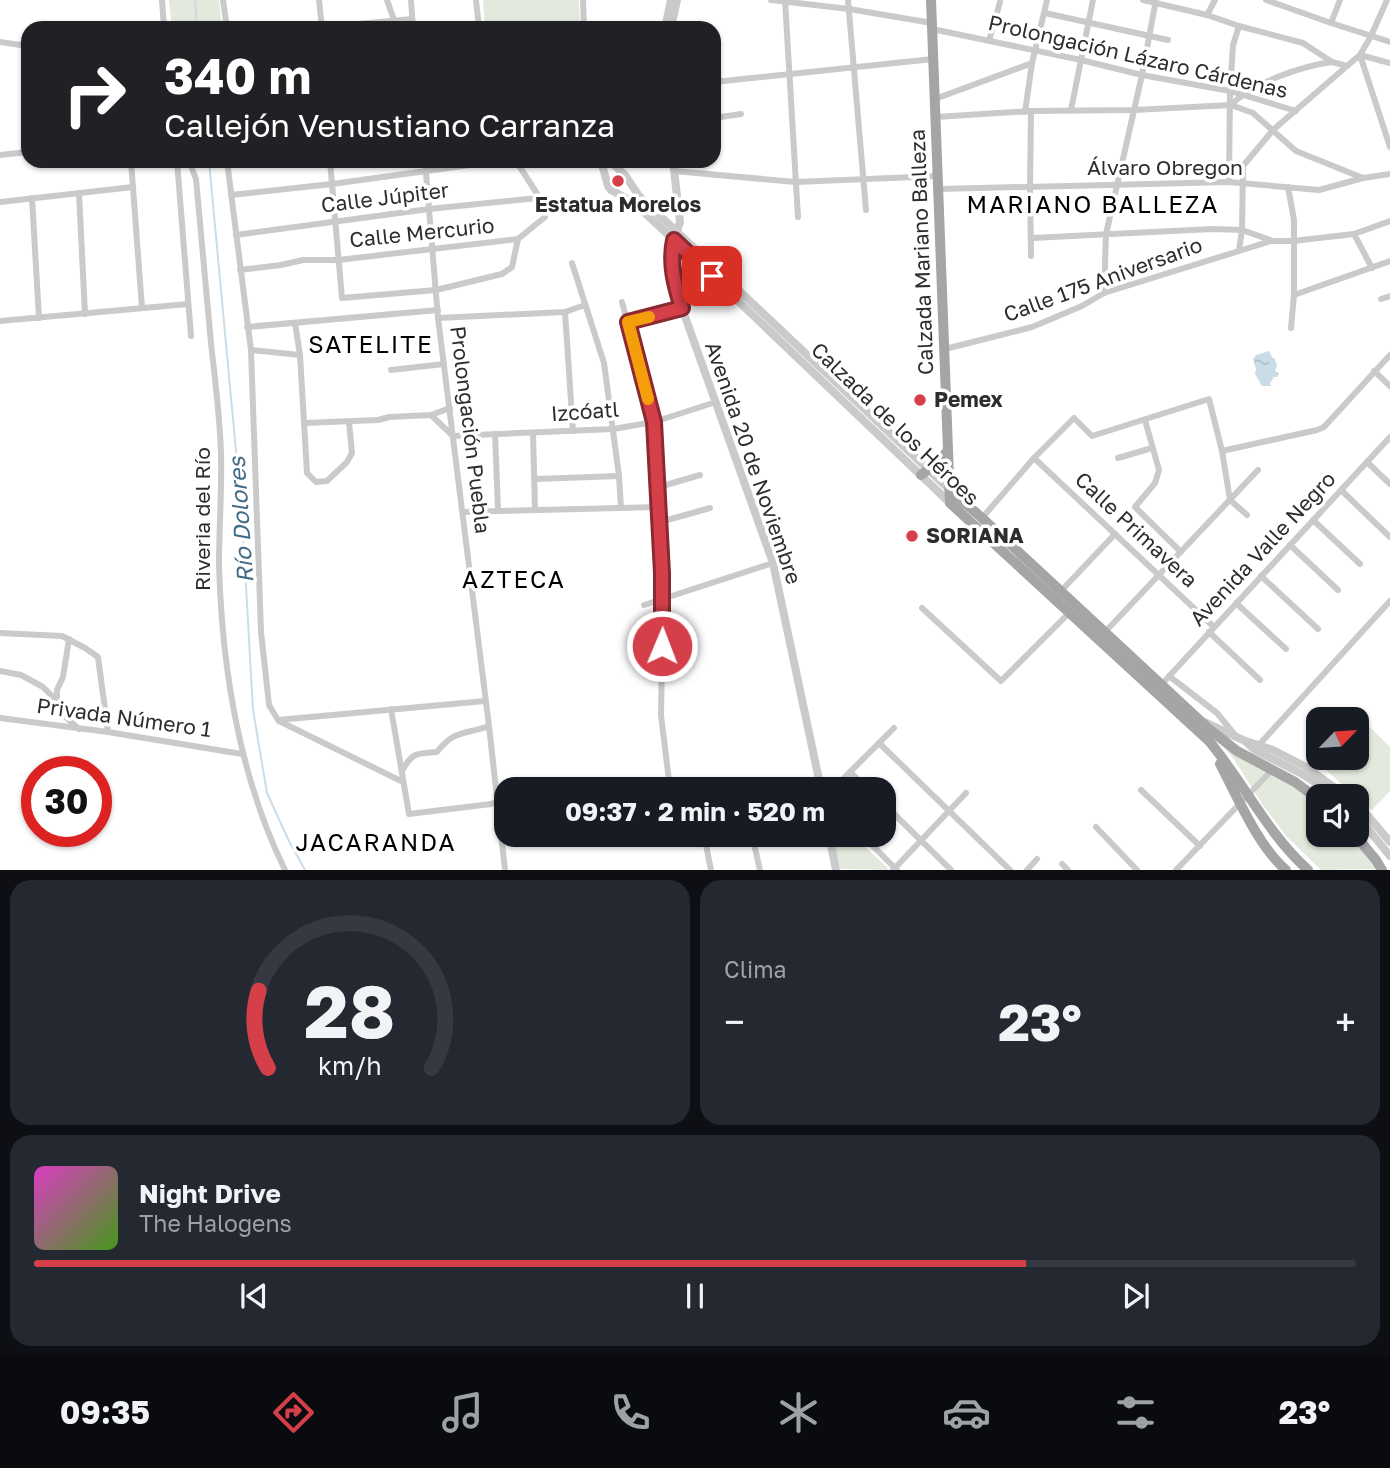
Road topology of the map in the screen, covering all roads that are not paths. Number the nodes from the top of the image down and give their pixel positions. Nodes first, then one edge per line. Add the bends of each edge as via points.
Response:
1 (162, 0) edge
2 (223, 0) edge
3 (319, 0) edge
4 (387, 0) edge
5 (411, 0) edge
6 (477, 0) edge
7 (583, 0) edge
8 (671, 0) edge
9 (677, 0) edge
10 (771, 0) edge
11 (848, 0) edge
12 (931, 0) edge
13 (1047, 0) edge
14 (1093, 0) edge
15 (1143, 0) edge
16 (1215, 0) edge
17 (1266, 0) edge
18 (1296, 0) edge
19 (1340, 0) edge
20 (1387, 0) edge
21 (785, 1) edge
22 (1156, 1) edge
23 (1000, 2) dead end
24 (849, 9) junction
25 (1293, 10) junction
26 (1045, 13) junction
27 (1208, 15) junction
28 (412, 19) joint
29 (394, 20) junction
30 (164, 21) edge
31 (226, 21) edge
32 (321, 21) edge
33 (385, 21) edge
34 (478, 21) edge
35 (584, 21) edge
36 (666, 21) edge
37 (672, 21) edge
38 (1088, 22) junction
39 (1331, 23) junction
40 (932, 26) junction
41 (1239, 26) junction
42 (1148, 36) junction
43 (1371, 36) junction
44 (1168, 40) dead end
45 (989, 41) junction
46 (0, 42) edge
47 (1390, 42) edge
48 (21, 45) edge
49 (1035, 51) junction
50 (1360, 55) junction
51 (933, 59) junction
52 (1081, 60) junction
53 (1332, 62) junction
54 (1032, 63) junction
55 (1390, 63) edge
56 (1347, 66) junction
57 (854, 67) junction
58 (789, 74) junction
59 (1142, 75) junction
60 (721, 81) edge
61 (1230, 91) junction
62 (1240, 96) junction
63 (935, 99) junction
64 (1231, 105) junction
65 (1071, 110) junction
66 (1134, 110) junction
67 (1028, 111) junction
68 (1296, 111) junction
69 (741, 114) dead end
70 (721, 117) edge
71 (936, 117) junction
72 (1273, 130) junction
73 (1390, 147) edge
74 (21, 153) edge
75 (0, 155) edge
76 (132, 168) edge
77 (178, 168) edge
78 (192, 168) edge
79 (228, 168) edge
80 (331, 168) edge
81 (426, 168) edge
82 (448, 168) edge
83 (520, 168) edge
84 (603, 168) edge
85 (617, 168) edge
86 (674, 168) edge
87 (426, 171) junction
88 (674, 171) junction
89 (621, 172) junction
90 (1390, 174) edge
91 (938, 176) junction
92 (864, 178) junction
93 (1363, 178) junction
94 (606, 180) junction
95 (628, 181) junction
96 (796, 182) junction
97 (1229, 182) junction
98 (332, 184) junction
99 (1118, 184) junction
100 (1243, 184) junction
101 (133, 187) junction
102 (1030, 187) junction
103 (1288, 187) junction
104 (939, 189) junction
105 (614, 192) junction
106 (79, 193) junction
107 (231, 195) junction
108 (32, 198) junction
109 (538, 198) junction
110 (0, 202) edge
111 (429, 209) junction
112 (866, 210) dead end
113 (798, 217) dead end
114 (1390, 221) edge
115 (335, 222) junction
116 (1242, 230) junction
117 (1106, 234) junction
118 (1354, 234) junction
119 (236, 235) junction
120 (675, 236) junction
121 (1032, 238) junction
122 (518, 239) junction
123 (1273, 241) junction
124 (1293, 241) junction
125 (432, 249) junction
126 (1239, 250) junction
127 (1031, 256) dead end
128 (338, 260) junction
129 (1390, 261) edge
130 (572, 263) dead end
131 (1372, 268) junction
132 (240, 270) junction
133 (436, 290) junction
134 (1104, 293) junction
135 (1294, 295) junction
136 (1390, 296) edge
137 (1381, 299) dead end
138 (622, 302) dead end
139 (188, 304) junction
140 (585, 305) junction
141 (142, 308) junction
142 (682, 308) junction
143 (565, 312) junction
144 (85, 314) junction
145 (438, 314) junction
146 (39, 318) junction
147 (0, 321) edge
148 (628, 322) junction
149 (295, 323) junction
150 (247, 327) junction
151 (1291, 328) dead end
152 (191, 336) dead end
153 (945, 349) junction
154 (251, 350) junction
155 (300, 355) junction
156 (1390, 355) edge
157 (444, 364) junction
158 (391, 370) dead end
159 (1374, 371) junction
160 (1390, 386) edge
161 (716, 402) junction
162 (450, 408) junction
163 (431, 415) junction
164 (1145, 420) junction
165 (349, 422) junction
166 (654, 422) junction
167 (304, 423) junction
168 (613, 429) junction
169 (573, 431) junction
170 (533, 433) junction
171 (495, 434) junction
172 (453, 436) junction
173 (1390, 437) edge
174 (1152, 448) junction
175 (948, 450) junction
176 (1222, 451) junction
177 (1034, 458) junction
178 (1118, 458) dead end
179 (1367, 462) junction
180 (1258, 470) dead end
181 (925, 472) junction
182 (700, 475) dead end
183 (619, 476) junction
184 (535, 479) junction
185 (1390, 484) edge
186 (659, 487) junction
187 (950, 490) junction
188 (1341, 490) junction
189 (1230, 500) junction
190 (950, 503) junction
191 (660, 507) junction
192 (621, 508) junction
193 (710, 508) dead end
194 (535, 509) junction
195 (498, 510) junction
196 (463, 512) junction
197 (1247, 515) dead end
198 (982, 518) junction
199 (1313, 520) junction
200 (660, 522) junction
201 (1115, 534) junction
202 (1390, 537) edge
203 (1290, 545) junction
204 (1181, 552) junction
205 (773, 563) junction
206 (1360, 564) dead end
207 (1159, 575) junction
208 (1261, 576) junction
209 (1338, 590) dead end
210 (1061, 591) junction
211 (663, 599) junction
212 (1390, 601) edge
213 (1236, 603) junction
214 (643, 605) dead end
215 (922, 608) dead end
216 (1069, 613) junction
217 (1318, 629) dead end
218 (1212, 630) junction
219 (1105, 632) junction
220 (0, 633) edge
221 (69, 639) junction
222 (1286, 649) dead end
223 (0, 671) edge
224 (1169, 676) junction
225 (1260, 680) dead end
226 (1161, 685) junction
227 (57, 701) junction
228 (485, 701) junction
229 (391, 709) junction
230 (0, 718) edge
231 (1197, 719) junction
232 (278, 720) junction
233 (489, 726) junction
234 (894, 728) dead end
235 (79, 729) junction
236 (108, 733) junction
237 (1240, 739) junction
238 (1209, 741) junction
239 (879, 743) junction
240 (1254, 751) junction
241 (242, 754) junction
242 (1272, 770) junction
243 (1304, 770) junction
244 (850, 772) junction
245 (402, 773) junction
246 (494, 777) edge
247 (669, 777) edge
248 (818, 777) edge
249 (845, 777) edge
250 (855, 777) edge
251 (403, 782) junction
252 (1321, 784) edge
253 (1327, 784) edge
254 (1141, 790) dead end
255 (1306, 790) edge
256 (966, 793) dead end
257 (1249, 795) junction
258 (494, 803) edge
259 (1241, 803) junction
260 (949, 810) junction
261 (896, 816) edge
262 (1369, 817) edge
263 (1096, 827) dead end
264 (1369, 829) edge
265 (920, 840) junction
266 (1390, 842) edge
267 (1200, 846) junction
268 (502, 847) edge
269 (706, 847) edge
270 (755, 847) edge
271 (831, 847) edge
272 (874, 847) edge
273 (1365, 847) edge
274 (1389, 852) edge
275 (1037, 859) dead end
276 (1062, 864) dead end
277 (1181, 868) edge
278 (895, 869) edge
279 (285, 870) edge
280 (505, 870) edge
281 (711, 870) edge
282 (760, 870) edge
283 (836, 870) edge
284 (951, 870) edge
285 (1010, 870) edge
286 (1027, 870) edge
287 (1068, 870) edge
288 (1138, 870) edge
289 (1286, 870) edge
290 (1308, 870) edge
291 (1382, 870) edge

1 - 30 street
2 - 31 street
3 - 32 street
4 - 29 street
5 - 28 street
6 - 34 street
7 - 35 street
8 - 36 street
9 - 37 street
10 - 21 street, Prolongación Lázaro Cárdenas
11 - 24 street
12 - 40 main road, Calzada Mariano Balleza
13 - 26 street
14 - 38 street
15 - 22 street
16 - 27 street
17 - 25 street
18 - 25 street
19 - 39 street
20 - 43 street
21 - 24 street, Prolongación Lázaro Cárdenas
21 - 58 street
22 - 27 street
22 - 42 street
23 - 45 street
24 - 40 street, Prolongación Lázaro Cárdenas
24 - 57 street
25 - 39 street
26 - 38 street
26 - 49 street
27 - 41 street
28 - 29 street
29 - 33 street
38 - 42 street
38 - 52 street
39 - 43 street
40 - 45 street, Prolongación Lázaro Cárdenas
40 - 51 main road, Calzada Mariano Balleza
41 - 53 street via 1303,43
41 - 61 street
42 - 44 street
42 - 59 street
43 - 47 street
43 - 50 street
45 - 49 street, Prolongación Lázaro Cárdenas
46 - 48 street
49 - 52 street, Prolongación Lázaro Cárdenas
49 - 54 street
50 - 55 street
50 - 56 street
50 - 73 street
51 - 57 street
51 - 63 main road, Calzada Mariano Balleza
52 - 59 street, Prolongación Lázaro Cárdenas
52 - 65 street
53 - 56 street
53 - 62 street via 1279,76
54 - 63 street
54 - 67 street
56 - 68 street
57 - 58 street
57 - 92 street
58 - 60 street
58 - 96 street
59 - 61 street, Prolongación Lázaro Cárdenas
59 - 66 street
61 - 62 street, Prolongación Lázaro Cárdenas
61 - 64 street
62 - 64 street
62 - 68 street, Prolongación Lázaro Cárdenas
63 - 71 main road, Calzada Mariano Balleza
64 - 66 street
64 - 72 street via 1254,113
64 - 97 street
65 - 66 street
65 - 67 street
66 - 99 street
67 - 71 street
67 - 102 street
68 - 72 street
69 - 70 street
71 - 91 main road, Calzada Mariano Balleza
72 - 93 street via 1296,151
72 - 100 street via 1244,166
74 - 75 street
76 - 101 street
77 - 139 street
78 - 241 street, Riveria del Río via 218,404 221,609
79 - 107 street
80 - 98 street
81 - 87 street, Prolongación Puebla
82 - 87 street
83 - 109 street
84 - 94 street, Calzada de los Héroes
85 - 89 street, Calzada de los Héroes
86 - 88 street, Avenida 20 de Noviembre
87 - 98 street
87 - 111 street, Prolongación Puebla
88 - 96 street
88 - 120 street, Avenida 20 de Noviembre via 680,222
89 - 94 street via 615,170
89 - 95 street, Calzada de los Héroes
90 - 93 street, Álvaro Obregon
91 - 92 street
91 - 104 main road, Calzada Mariano Balleza
92 - 96 street
92 - 112 street
93 - 103 street, Álvaro Obregon via 1319,190
94 - 105 street, Calzada de los Héroes
95 - 105 street via 621,191
95 - 120 street, Calzada de los Héroes
96 - 113 street
97 - 99 street, Álvaro Obregon
97 - 100 street, Álvaro Obregon
98 - 107 street
98 - 115 street
99 - 102 street, Álvaro Obregon
99 - 117 street
100 - 103 street, Álvaro Obregon
100 - 116 street
101 - 106 street
101 - 141 street
102 - 104 street, Álvaro Obregon
102 - 121 street
103 - 124 street
104 - 153 main road, Calzada Mariano Balleza
105 - 120 street, Calzada de los Héroes
106 - 108 street
106 - 144 street
107 - 119 street
108 - 110 street
108 - 146 street
109 - 111 street, Calle Júpiter
109 - 122 street, Calle Mercurio via 545,206 545,217
111 - 115 street, Calle Júpiter
111 - 125 street, Prolongación Puebla
114 - 118 street
115 - 119 street, Calle Júpiter
115 - 128 street
116 - 117 street
116 - 123 street
116 - 126 street
117 - 121 street
117 - 134 street
118 - 124 street
118 - 131 street
119 - 132 street
120 - 142 street, Avenida 20 de Noviembre via 672,265
120 - 181 street, Calzada de los Héroes
121 - 127 street
122 - 125 street, Calle Mercurio
122 - 133 street via 512,267 502,274
123 - 124 street
123 - 126 street, Calle 175 Aniversario
124 - 135 street
125 - 128 street, Calle Mercurio
125 - 133 street, Prolongación Puebla
126 - 134 street, Calle 175 Aniversario
128 - 132 street, Calle Mercurio via 303,260
128 - 133 street via 342,298
129 - 131 street
130 - 140 street
131 - 135 street
132 - 150 street
133 - 145 street, Prolongación Puebla
134 - 153 street, Calle 175 Aniversario via 1032,327
135 - 151 street
136 - 137 street
138 - 148 street
139 - 141 street
139 - 152 street
140 - 143 street
140 - 168 street via 604,363
141 - 144 street
142 - 148 street
142 - 161 street, Avenida 20 de Noviembre
143 - 145 street
143 - 169 street
144 - 146 street
145 - 149 street
145 - 157 street, Prolongación Puebla
146 - 147 street
148 - 166 street
149 - 150 street
149 - 155 street
150 - 154 street
153 - 175 main road, Calzada Mariano Balleza
154 - 155 street
154 - 232 street via 261,632 269,705
155 - 167 street
156 - 159 street
157 - 158 street
157 - 162 street, Prolongación Puebla
159 - 160 street
159 - 176 street via 1324,427
161 - 166 street, Izcóatl
161 - 205 street, Avenida 20 de Noviembre
162 - 163 street
162 - 172 street, Prolongación Puebla
163 - 165 street
163 - 172 street
164 - 174 street
164 - 176 street via 1209,399
164 - 177 street via 1092,436 1074,418
165 - 167 street
165 - 167 street via 352,453 327,481 316,482 307,473
166 - 168 street, Izcóatl
166 - 186 street
168 - 169 street, Izcóatl
168 - 183 street
169 - 170 street, Izcóatl
170 - 171 street, Izcóatl
170 - 184 street
171 - 172 street, Izcóatl
171 - 195 street
172 - 196 street, Prolongación Puebla
173 - 179 street, Avenida Valle Negro
174 - 178 street
174 - 204 street via 1159,470 1155,483 1135,508
175 - 181 main road
175 - 187 main road, Calzada Mariano Balleza
176 - 189 street
177 - 198 street
177 - 201 street, Calle Primavera
179 - 185 street
179 - 188 street, Avenida Valle Negro
180 - 189 street
181 - 187 street, Calzada de los Héroes
181 - 190 street, Calzada de los Héroes
182 - 186 street
183 - 184 street
183 - 192 street
184 - 194 street
186 - 191 street
187 - 190 main road, Calzada Mariano Balleza
187 - 198 main road, Calzada de los Héroes
188 - 199 street, Avenida Valle Negro
188 - 202 street
189 - 197 street
189 - 204 street
190 - 216 main road, Calzada de los Héroes
191 - 192 street
191 - 200 street
192 - 194 street
193 - 200 street
194 - 195 street
195 - 196 street
196 - 228 street, Prolongación Puebla
198 - 210 main road, Calzada de los Héroes
199 - 203 street, Avenida Valle Negro
199 - 206 street
200 - 211 street
201 - 207 street, Calle Primavera
201 - 210 street
203 - 208 street, Avenida Valle Negro
203 - 209 street
204 - 207 street
205 - 211 street
205 - 248 street, Avenida 20 de Noviembre
207 - 218 street, Calle Primavera
207 - 219 street
208 - 213 street, Avenida Valle Negro
208 - 217 street
210 - 219 main road, Calzada de los Héroes
211 - 214 street
211 - 247 street via 661,715
212 - 240 street
213 - 218 street, Avenida Valle Negro
213 - 222 street
215 - 216 street via 1001,681
216 - 238 main road, Calzada de los Héroes
218 - 224 street, Avenida Valle Negro
218 - 225 street, Calle Primavera
219 - 226 main road, Calzada de los Héroes
220 - 221 street
221 - 227 street
221 - 236 street via 98,657
223 - 227 street via 43,687
224 - 226 street, Avenida Valle Negro
224 - 237 street via 1217,712
226 - 231 main road, Calzada de los Héroes
227 - 235 street via 61,713
228 - 229 street
228 - 233 street, Prolongación Puebla
229 - 232 street
229 - 245 street
230 - 235 street, Privada Número 1
231 - 237 street
231 - 240 main road, Calzada de los Héroes via 1223,741
232 - 251 street
233 - 245 street via 447,739 437,752 419,753
233 - 246 street, Prolongación Puebla
234 - 239 street
235 - 236 street, Privada Número 1
236 - 241 street, Privada Número 1
237 - 240 street
238 - 257 main road, Calzada de los Héroes
238 - 259 main road
239 - 244 street
239 - 260 street
240 - 242 main road, Calzada de los Héroes
240 - 243 street via 1273,750
241 - 279 street, Riveria del Río
242 - 255 main road, Calzada de los Héroes
242 - 257 street
243 - 252 street
243 - 253 street
244 - 249 street
244 - 250 street
245 - 251 street
251 - 258 street via 408,814
254 - 267 street
256 - 260 street
257 - 259 street
257 - 290 main road, Calzada de los Héroes via 1281,843
259 - 267 street
259 - 289 main road via 1267,848
260 - 265 street
260 - 285 street
261 - 265 street
262 - 266 street
263 - 288 street
264 - 274 street
265 - 278 street
265 - 284 street
267 - 277 street
268 - 280 street, Prolongación Puebla
269 - 281 street
270 - 282 street
271 - 283 street
272 - 278 street
273 - 291 main road
275 - 286 street
276 - 287 street

